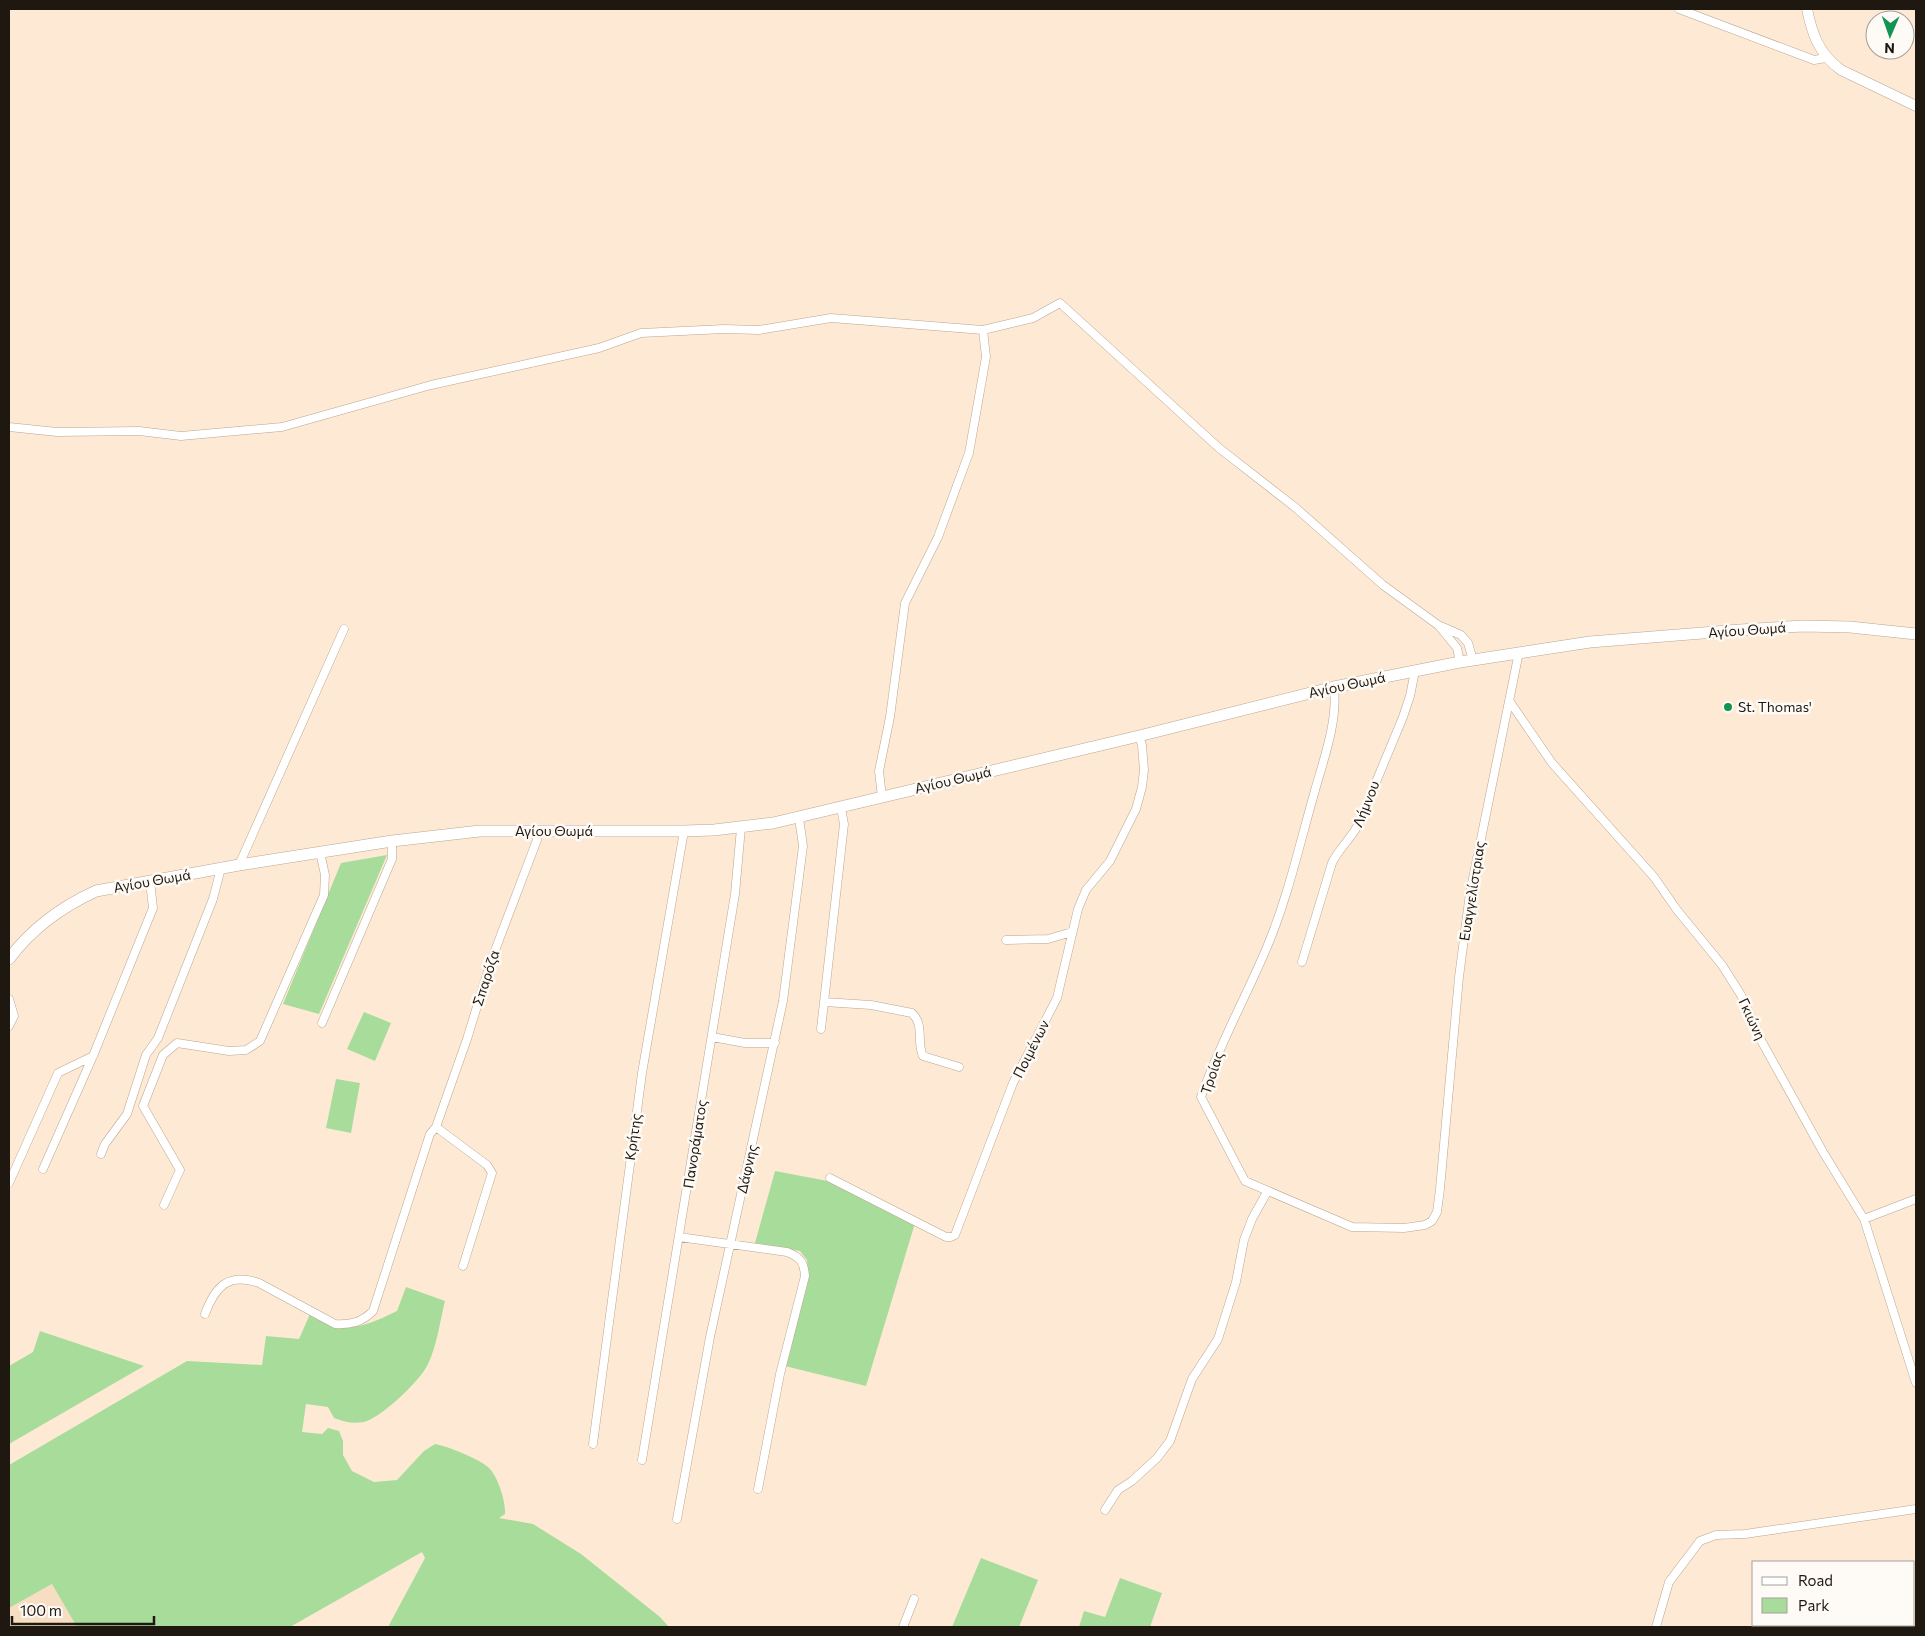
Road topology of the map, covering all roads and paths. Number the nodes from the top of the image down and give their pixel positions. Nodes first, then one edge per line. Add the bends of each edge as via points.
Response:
1 (1679, 9) edge
2 (1807, 9) edge
3 (1826, 58) junction
4 (1916, 106) edge
5 (983, 330) junction
6 (9, 427) edge
7 (1438, 625) junction
8 (344, 629) dead end
9 (1916, 634) edge
10 (1519, 652) junction
11 (1473, 660) junction
12 (1460, 662) junction
13 (1415, 671) junction
14 (1334, 687) junction
15 (1510, 702) junction
16 (1139, 736) junction
17 (882, 797) junction
18 (841, 808) junction
19 (800, 818) junction
20 (741, 828) junction
21 (537, 831) junction
22 (684, 831) junction
23 (392, 841) junction
24 (320, 852) junction
25 (239, 864) junction
26 (221, 868) junction
27 (150, 880) junction
28 (1072, 932) junction
29 (1006, 940) dead end
30 (9, 959) edge
31 (1302, 962) dead end
32 (9, 999) edge
33 (824, 1002) junction
34 (9, 1012) edge
35 (322, 1023) dead end
36 (9, 1025) edge
37 (821, 1030) dead end
38 (712, 1037) junction
39 (775, 1044) junction
40 (93, 1056) junction
41 (959, 1067) dead end
42 (436, 1126) junction
43 (1446, 1132) joint
44 (101, 1154) dead end
45 (43, 1169) dead end
46 (830, 1178) dead end
47 (9, 1183) edge
48 (1267, 1192) junction
49 (1916, 1198) edge
50 (164, 1205) dead end
51 (1864, 1218) junction
52 (679, 1237) junction
53 (730, 1244) junction
54 (463, 1266) dead end
55 (205, 1314) dead end
56 (1916, 1383) edge
57 (592, 1444) dead end
58 (642, 1460) dead end
59 (758, 1489) dead end
60 (1916, 1509) edge
61 (1105, 1510) dead end
62 (677, 1518) dead end
63 (914, 1599) dead end
64 (903, 1627) edge
65 (1656, 1627) edge

1 - 3 street via 1814,60
2 - 3 street via 1817,44
3 - 4 street via 1841,70
5 - 6 street via 831,318 759,330 641,333 599,348 431,385 282,427 181,436 139,431 57,432
5 - 7 street via 1033,318 1060,302 1219,448 1296,508 1383,585
5 - 17 street via 986,357 969,453 938,537 905,603 890,717 879,772
7 - 11 street via 1461,635 1468,643
7 - 12 street via 1457,648
8 - 25 street
9 - 10 main road, Αγίου Θωμά via 1803,626 1626,639
10 - 11 main road, Αγίου Θωμά
10 - 15 street, Ευαγγελίστριας
11 - 12 main road, Αγίου Θωμά
12 - 13 main road, Αγίου Θωμά
13 - 14 main road, Αγίου Θωμά
13 - 31 street, Λήμνου via 1403,717 1359,823 1332,863
14 - 16 main road, Αγίου Θωμά
14 - 48 street, Τροίας via 1335,708 1322,767 1286,897 1213,1062 1201,1097 1245,1181
15 - 43 street, Ευαγγελίστριας via 1470,894 1459,977
15 - 51 street, Γκιώνη via 1563,776 1654,878 1722,965 1823,1152
16 - 17 main road, Αγίου Θωμά
16 - 28 street, Ποιμένων via 1144,770 1136,809 1110,861 1086,890
17 - 18 main road, Αγίου Θωμά
18 - 19 main road, Αγίου Θωμά
18 - 33 street via 844,824
19 - 20 main road, Αγίου Θωμά
19 - 39 street, Δάφνης via 803,846 784,1001
20 - 22 main road, Αγίου Θωμά
20 - 38 street, Πανοράματος via 735,894
21 - 22 main road, Αγίου Θωμά
21 - 23 main road, Αγίου Θωμά via 480,832
21 - 42 street, Σπαρόζα via 537,840 491,961
22 - 57 street, Κρήτης via 642,1073
23 - 24 main road, Αγίου Θωμά
23 - 35 street via 392,859
24 - 25 main road, Αγίου Θωμά
24 - 50 street via 325,875 324,895 260,1041 246,1050 228,1051 176,1043 163,1055 144,1106 180,1170
25 - 26 main road, Αγίου Θωμά
26 - 27 main road, Αγίου Θωμά
26 - 44 street via 213,899 158,1038 146,1055 127,1114
27 - 30 main road, Αγίου Θωμά via 96,892 76,901 38,926
27 - 40 street via 152,908
28 - 29 street via 1048,939
28 - 46 street, Ποιμένων via 1057,998 1013,1083 955,1235 946,1237
32 - 36 street via 14,1016
33 - 37 street
33 - 41 street via 872,1005 912,1013 919,1023 923,1056
34 - 36 street
38 - 39 street
38 - 52 street, Πανοράματος
39 - 53 street, Δάφνης
40 - 45 street
40 - 47 street via 58,1073
42 - 54 street via 487,1165 492,1174
42 - 55 street, Σπαρόζα via 430,1134 373,1311 365,1319 349,1325 335,1324 246,1278 219,1286
43 - 48 street, Τροίας via 1437,1212 1425,1225 1352,1227
48 - 61 street via 1244,1240 1236,1282 1218,1339 1192,1379 1170,1441 1138,1475 1118,1490
49 - 51 street
51 - 56 street, Γκιώνη
52 - 53 street
52 - 58 street, Πανοράματος
53 - 59 street via 787,1252 798,1256 804,1264 805,1276 780,1374
53 - 62 street, Δάφνης
60 - 65 street via 1716,1535 1700,1541 1669,1582
63 - 64 street

